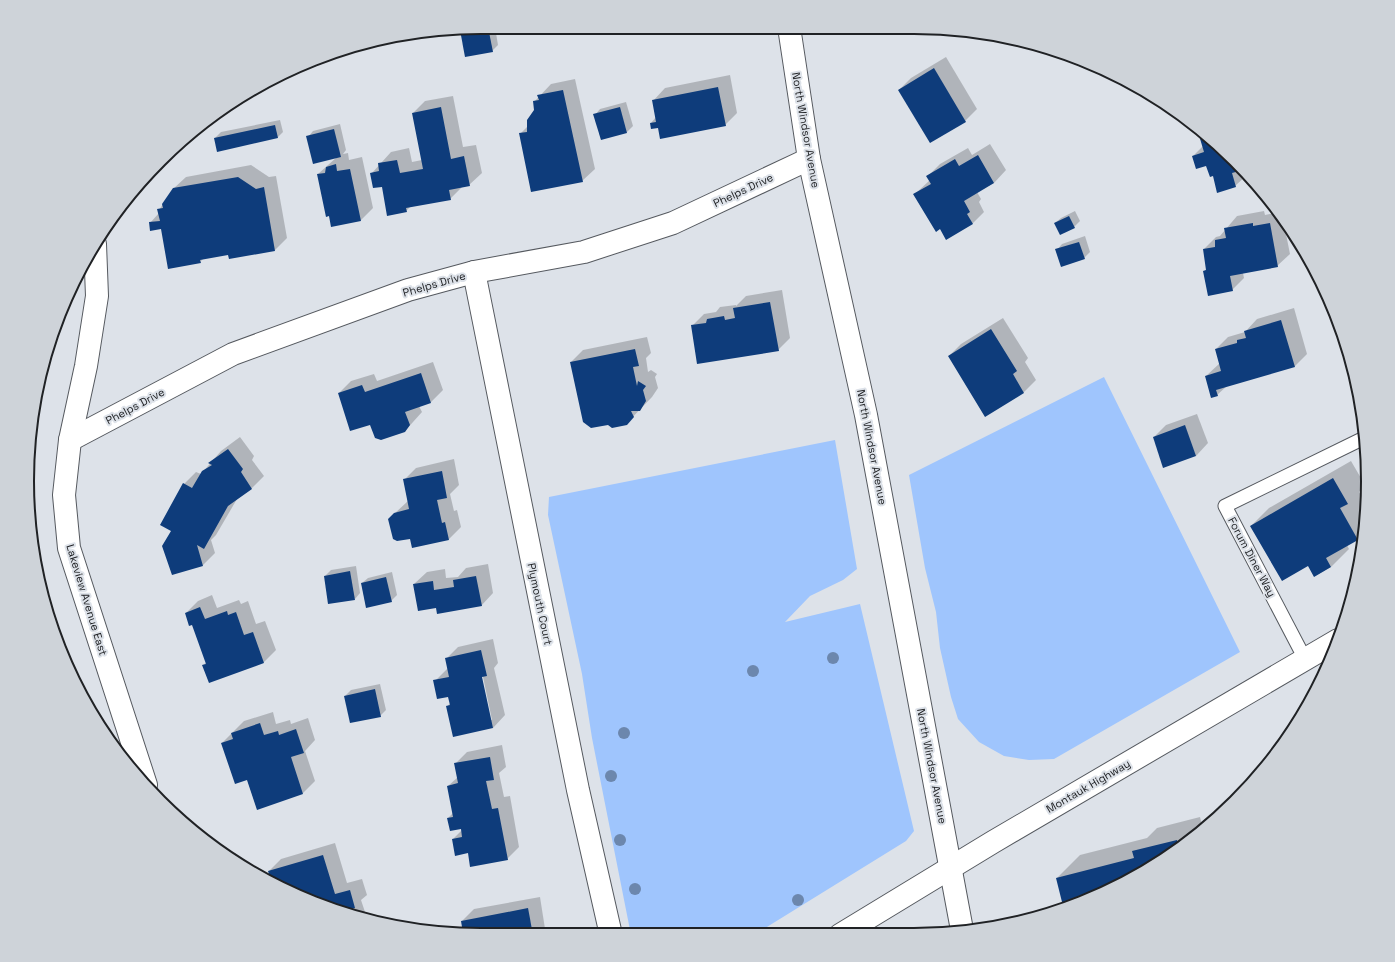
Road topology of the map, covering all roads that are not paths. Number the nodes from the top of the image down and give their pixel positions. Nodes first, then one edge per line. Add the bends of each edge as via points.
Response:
1 (790, 34) edge
2 (809, 159) junction
3 (95, 255) edge
4 (474, 272) junction
5 (70, 440) junction
6 (1359, 441) edge
7 (1330, 645) edge
8 (1305, 659) junction
9 (142, 772) edge
10 (951, 868) junction
11 (961, 925) edge
12 (609, 928) edge
13 (852, 928) edge

1 - 2 street, North Windsor Avenue
2 - 4 street, Phelps Drive via 673,223 584,252
2 - 10 street, North Windsor Avenue via 866,415
3 - 5 street, Lakeview Avenue East via 97,296 86,366
4 - 5 street, Phelps Drive via 408,290 233,354
4 - 12 street, Plymouth Court via 578,790
5 - 9 street, Lakeview Avenue East via 64,496 70,548
6 - 8 lane, Forum Diner Way via 1225,506
7 - 8 street, Montauk Highway
8 - 10 street, Montauk Highway
10 - 11 street, North Windsor Avenue
10 - 13 street, Montauk Highway

